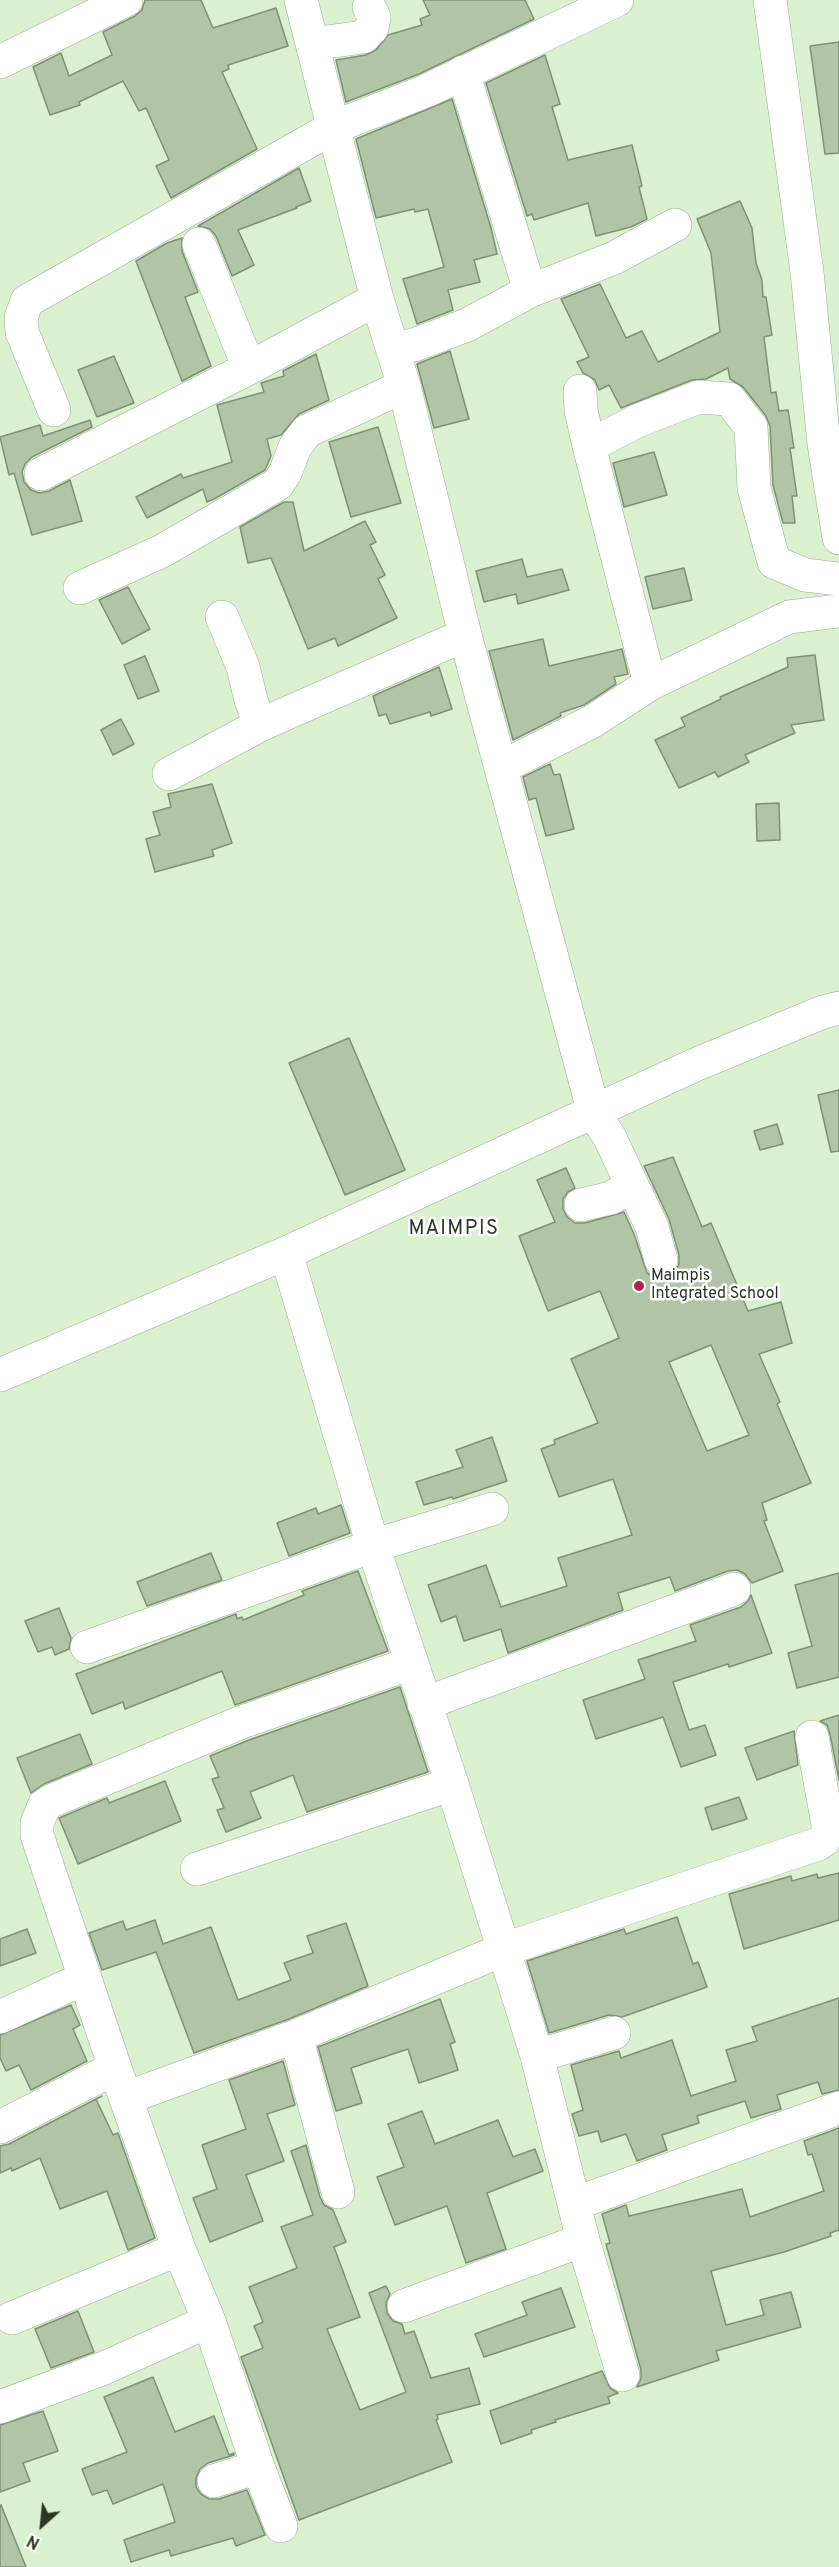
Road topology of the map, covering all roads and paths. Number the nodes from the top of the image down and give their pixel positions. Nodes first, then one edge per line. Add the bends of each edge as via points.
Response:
1 (126, 0) edge
2 (301, 0) edge
3 (617, 0) edge
4 (770, 0) edge
5 (369, 7) dead end
6 (312, 44) junction
7 (0, 62) edge
8 (463, 72) junction
9 (334, 128) junction
10 (675, 225) dead end
11 (199, 244) dead end
12 (530, 291) junction
13 (377, 299) junction
14 (392, 348) junction
15 (249, 368) junction
16 (404, 386) junction
17 (580, 391) dead end
18 (54, 410) dead end
19 (589, 446) junction
20 (41, 474) dead end
21 (839, 538) edge
22 (839, 579) edge
23 (80, 588) dead end
24 (839, 611) edge
25 (222, 616) dead end
26 (465, 634) junction
27 (650, 684) junction
28 (260, 725) junction
29 (502, 767) junction
30 (170, 774) dead end
31 (839, 1008) edge
32 (594, 1113) junction
33 (632, 1185) junction
34 (581, 1205) dead end
35 (286, 1253) junction
36 (661, 1260) dead end
37 (0, 1375) edge
38 (492, 1509) dead end
39 (373, 1546) junction
40 (734, 1589) dead end
41 (87, 1647) dead end
42 (412, 1663) junction
43 (424, 1704) junction
44 (812, 1737) dead end
45 (452, 1784) junction
46 (197, 1869) dead end
47 (505, 1949) junction
48 (85, 1978) junction
49 (0, 2017) edge
50 (614, 2033) dead end
51 (296, 2036) junction
52 (537, 2056) junction
53 (115, 2068) junction
54 (126, 2098) junction
55 (839, 2108) edge
56 (0, 2127) edge
57 (338, 2192) dead end
58 (574, 2205) junction
59 (583, 2240) junction
60 (179, 2249) junction
61 (404, 2306) dead end
62 (12, 2318) dead end
63 (209, 2321) junction
64 (623, 2375) dead end
65 (0, 2407) edge
66 (258, 2467) junction
67 (214, 2481) dead end
68 (281, 2526) dead end

1 - 7 street
2 - 6 street
3 - 8 street
4 - 21 street
5 - 6 street via 374,17 372,28 363,37
6 - 9 street
8 - 9 street
8 - 12 street
9 - 13 street
9 - 18 street via 27,301 21,318 22,332
10 - 12 street via 614,258
11 - 15 street
12 - 14 street via 467,325 414,345
13 - 14 street
13 - 15 street
14 - 16 street
15 - 20 street
16 - 23 street via 307,431 278,484 162,551
16 - 26 street
17 - 19 street
19 - 22 street via 637,421 699,398 729,399 751,427 754,488 774,562 805,575
19 - 27 street
24 - 27 street via 789,617
25 - 28 street via 243,667
26 - 28 street
26 - 29 street
27 - 29 street via 593,721
28 - 30 street
29 - 32 street
31 - 32 street via 697,1064
32 - 33 street
32 - 35 street
33 - 34 street via 611,1198
33 - 36 street via 652,1227
35 - 37 street
35 - 39 street
38 - 39 street
39 - 41 street
39 - 42 street
40 - 43 street
42 - 43 street
42 - 48 street via 242,1722 44,1806 37,1834
43 - 45 street
44 - 47 street via 829,1830 824,1840
45 - 46 street
45 - 47 street
47 - 51 street
47 - 52 street
48 - 49 street
48 - 53 street
50 - 52 street
51 - 54 street
51 - 57 street
52 - 58 street
53 - 54 street
53 - 56 street
54 - 60 street
55 - 58 street
58 - 59 street
59 - 61 street
59 - 64 street
60 - 62 street
60 - 63 street
63 - 65 street via 104,2368
63 - 66 street
66 - 67 street
66 - 68 street

